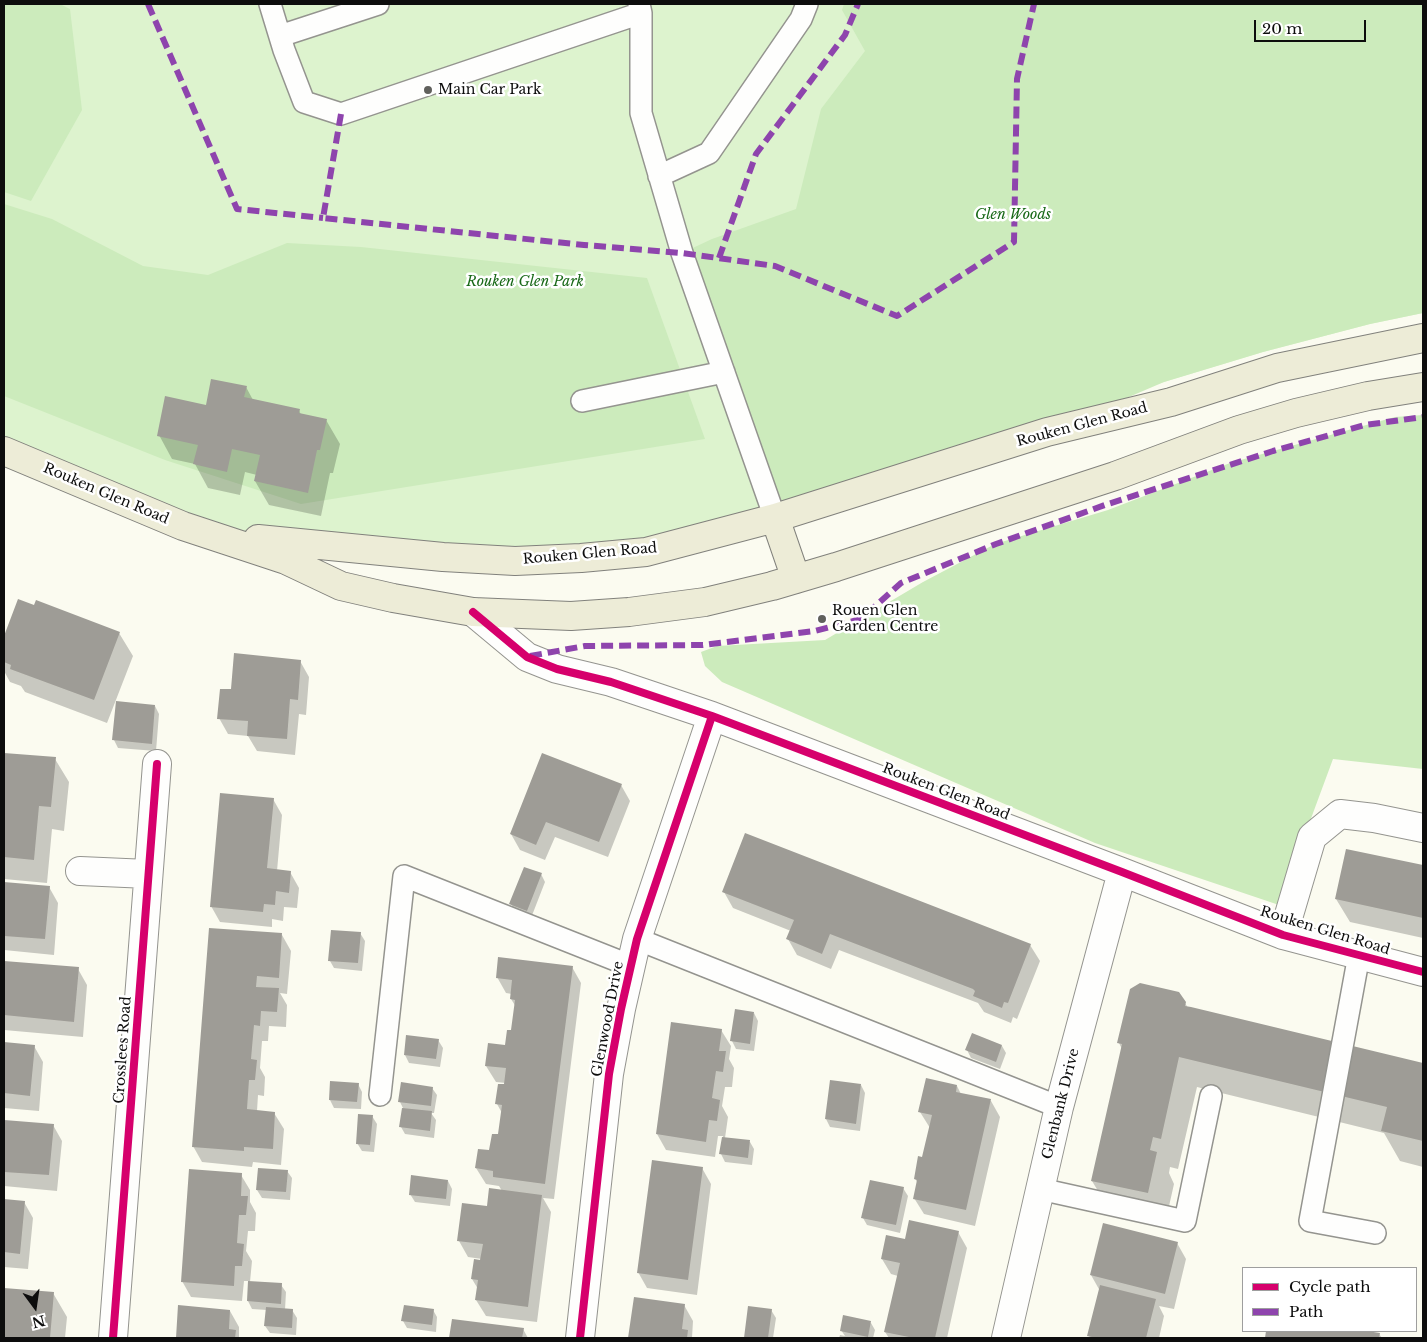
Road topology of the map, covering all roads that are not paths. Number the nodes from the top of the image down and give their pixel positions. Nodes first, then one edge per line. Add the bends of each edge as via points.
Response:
1 (270, 4) edge
2 (378, 4) edge
3 (807, 4) edge
4 (640, 8) edge
5 (280, 36) junction
6 (659, 176) junction
7 (1423, 338) edge
8 (724, 372) junction
9 (1423, 387) edge
10 (582, 401) dead end
11 (4, 451) edge
12 (775, 518) junction
13 (210, 534) junction
14 (796, 579) junction
15 (472, 612) junction
16 (712, 716) junction
17 (157, 764) dead end
18 (1423, 828) edge
19 (80, 871) dead end
20 (1122, 872) junction
21 (148, 874) junction
22 (1283, 935) junction
23 (637, 939) junction
24 (1359, 955) junction
25 (631, 966) junction
26 (1423, 972) edge
27 (380, 1095) dead end
28 (1211, 1096) dead end
29 (1060, 1107) junction
30 (1040, 1189) junction
31 (1375, 1233) dead end
32 (114, 1338) edge
33 (580, 1338) edge
34 (1006, 1338) edge

1 - 5 lane
2 - 5 lane
3 - 6 lane via 709,153
4 - 5 lane via 341,114 304,102
4 - 6 lane via 641,113
6 - 8 lane
7 - 12 main road, Rouken Glen Road via 1277,368 1171,402 1047,432
8 - 10 lane
8 - 12 lane
9 - 14 main road, Rouken Glen Road via 1368,396 1239,430 1115,476
11 - 13 main road, Rouken Glen Road via 183,526
12 - 13 main road, Rouken Glen Road via 646,552 515,561
12 - 14 main road
13 - 15 main road, Rouken Glen Road via 286,560 341,586
14 - 15 main road, Rouken Glen Road via 705,602 629,612 571,616
15 - 16 street, Rouken Glen Road via 527,657
16 - 20 street, Rouken Glen Road
16 - 23 street, Glenwood Drive
17 - 21 street, Crosslees Road
18 - 22 street via 1340,814 1312,837
19 - 21 street
20 - 22 street, Rouken Glen Road
20 - 29 street, Glenbank Drive
21 - 32 street, Crosslees Road
22 - 24 street, Rouken Glen Road
23 - 25 street, Glenwood Drive
23 - 29 lane
24 - 26 street, Rouken Glen Road
24 - 31 lane via 1310,1221
25 - 27 lane via 404,876
25 - 33 street, Glenwood Drive via 609,1074
28 - 30 lane via 1186,1221
29 - 30 street, Glenbank Drive
30 - 34 street, Glenbank Drive

